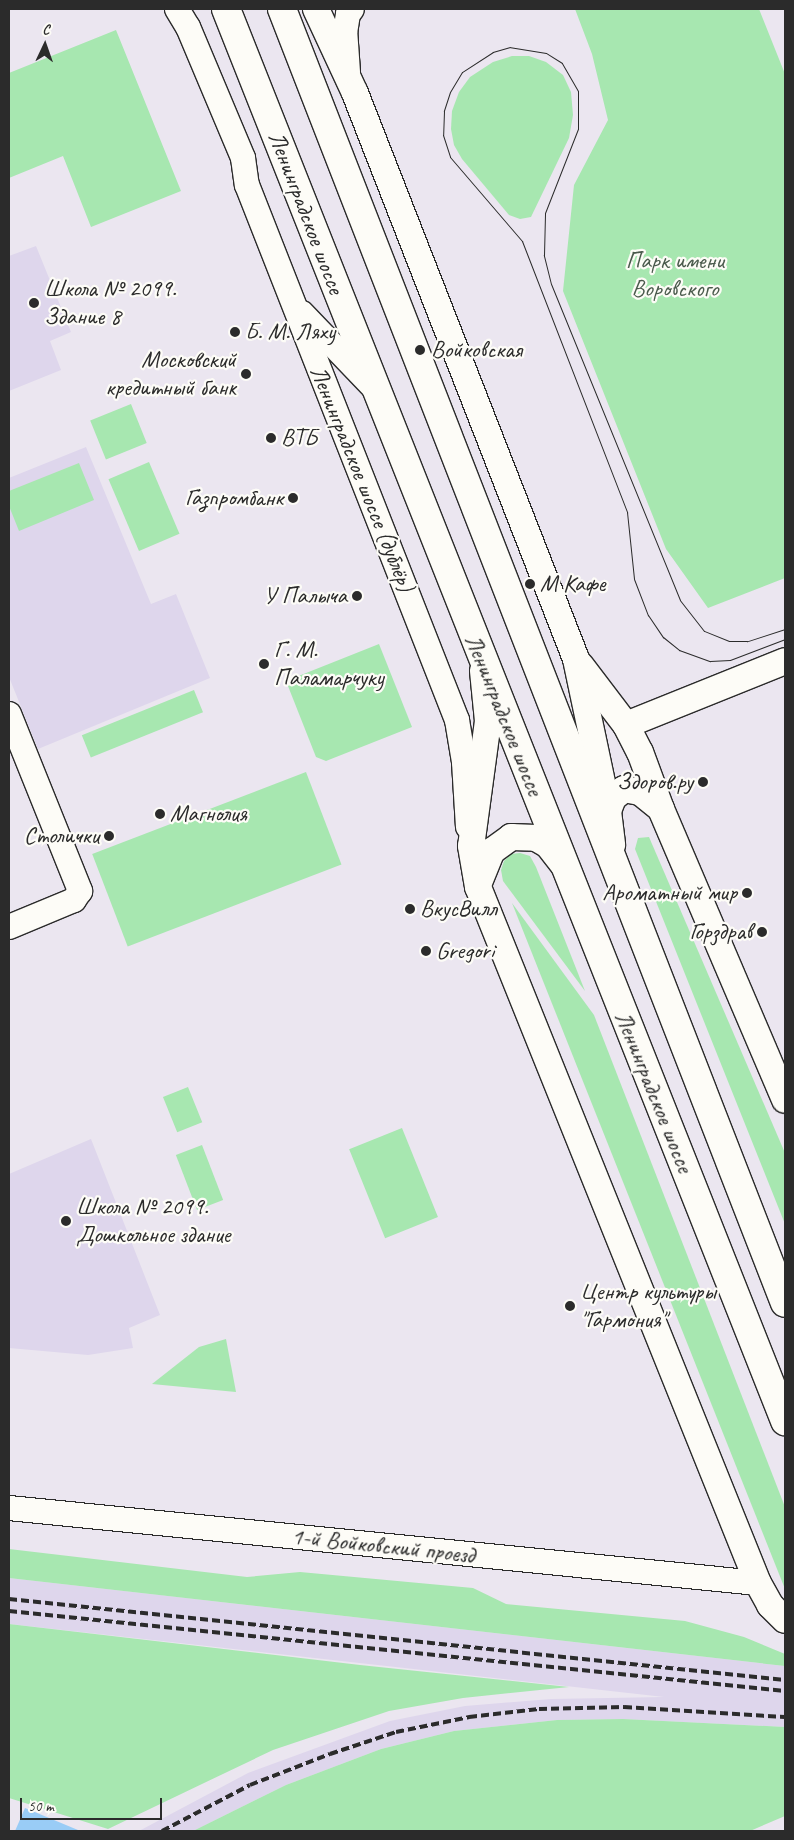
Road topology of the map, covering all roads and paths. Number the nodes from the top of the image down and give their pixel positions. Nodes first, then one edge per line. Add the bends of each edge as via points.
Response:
1 (177, 9) edge
2 (226, 9) edge
3 (282, 9) edge
4 (316, 9) edge
5 (352, 9) edge
6 (355, 92) junction
7 (292, 300) junction
8 (376, 392) junction
9 (481, 658) junction
10 (576, 659) junction
11 (785, 660) edge
12 (9, 714) edge
13 (626, 725) junction
14 (661, 809) junction
15 (608, 811) junction
16 (471, 846) junction
17 (613, 858) junction
18 (563, 864) junction
19 (478, 885) junction
20 (9, 927) edge
21 (785, 1100) edge
22 (785, 1303) edge
23 (785, 1420) edge
24 (9, 1508) edge
25 (758, 1583) junction
26 (785, 1620) edge

1 - 7 street, Ленинградское шоссе (дублёр) via 188,27 243,158 247,186
2 - 8 main road, Ленинградское шоссе
3 - 17 main road, Ленинградское шоссе
4 - 6 main road
5 - 6 street via 348,14 344,48
6 - 10 main road
7 - 8 street
7 - 16 street, Ленинградское шоссе (дублёр) via 457,720 462,738
8 - 9 main road, Ленинградское шоссе
9 - 16 main road via 488,720
9 - 18 main road, Ленинградское шоссе
10 - 13 main road
10 - 15 main road
11 - 13 main road
12 - 20 street via 80,890 74,900
13 - 14 main road via 653,782
14 - 15 main road via 640,792 624,789 617,792
14 - 21 main road
15 - 17 main road
16 - 19 main road
17 - 22 main road, Ленинградское шоссе
18 - 19 main road via 548,845 536,838 511,837 492,850
18 - 23 main road, Ленинградское шоссе
19 - 25 main road
24 - 25 street, 1-й Войковский проезд
25 - 26 main road via 770,1605

